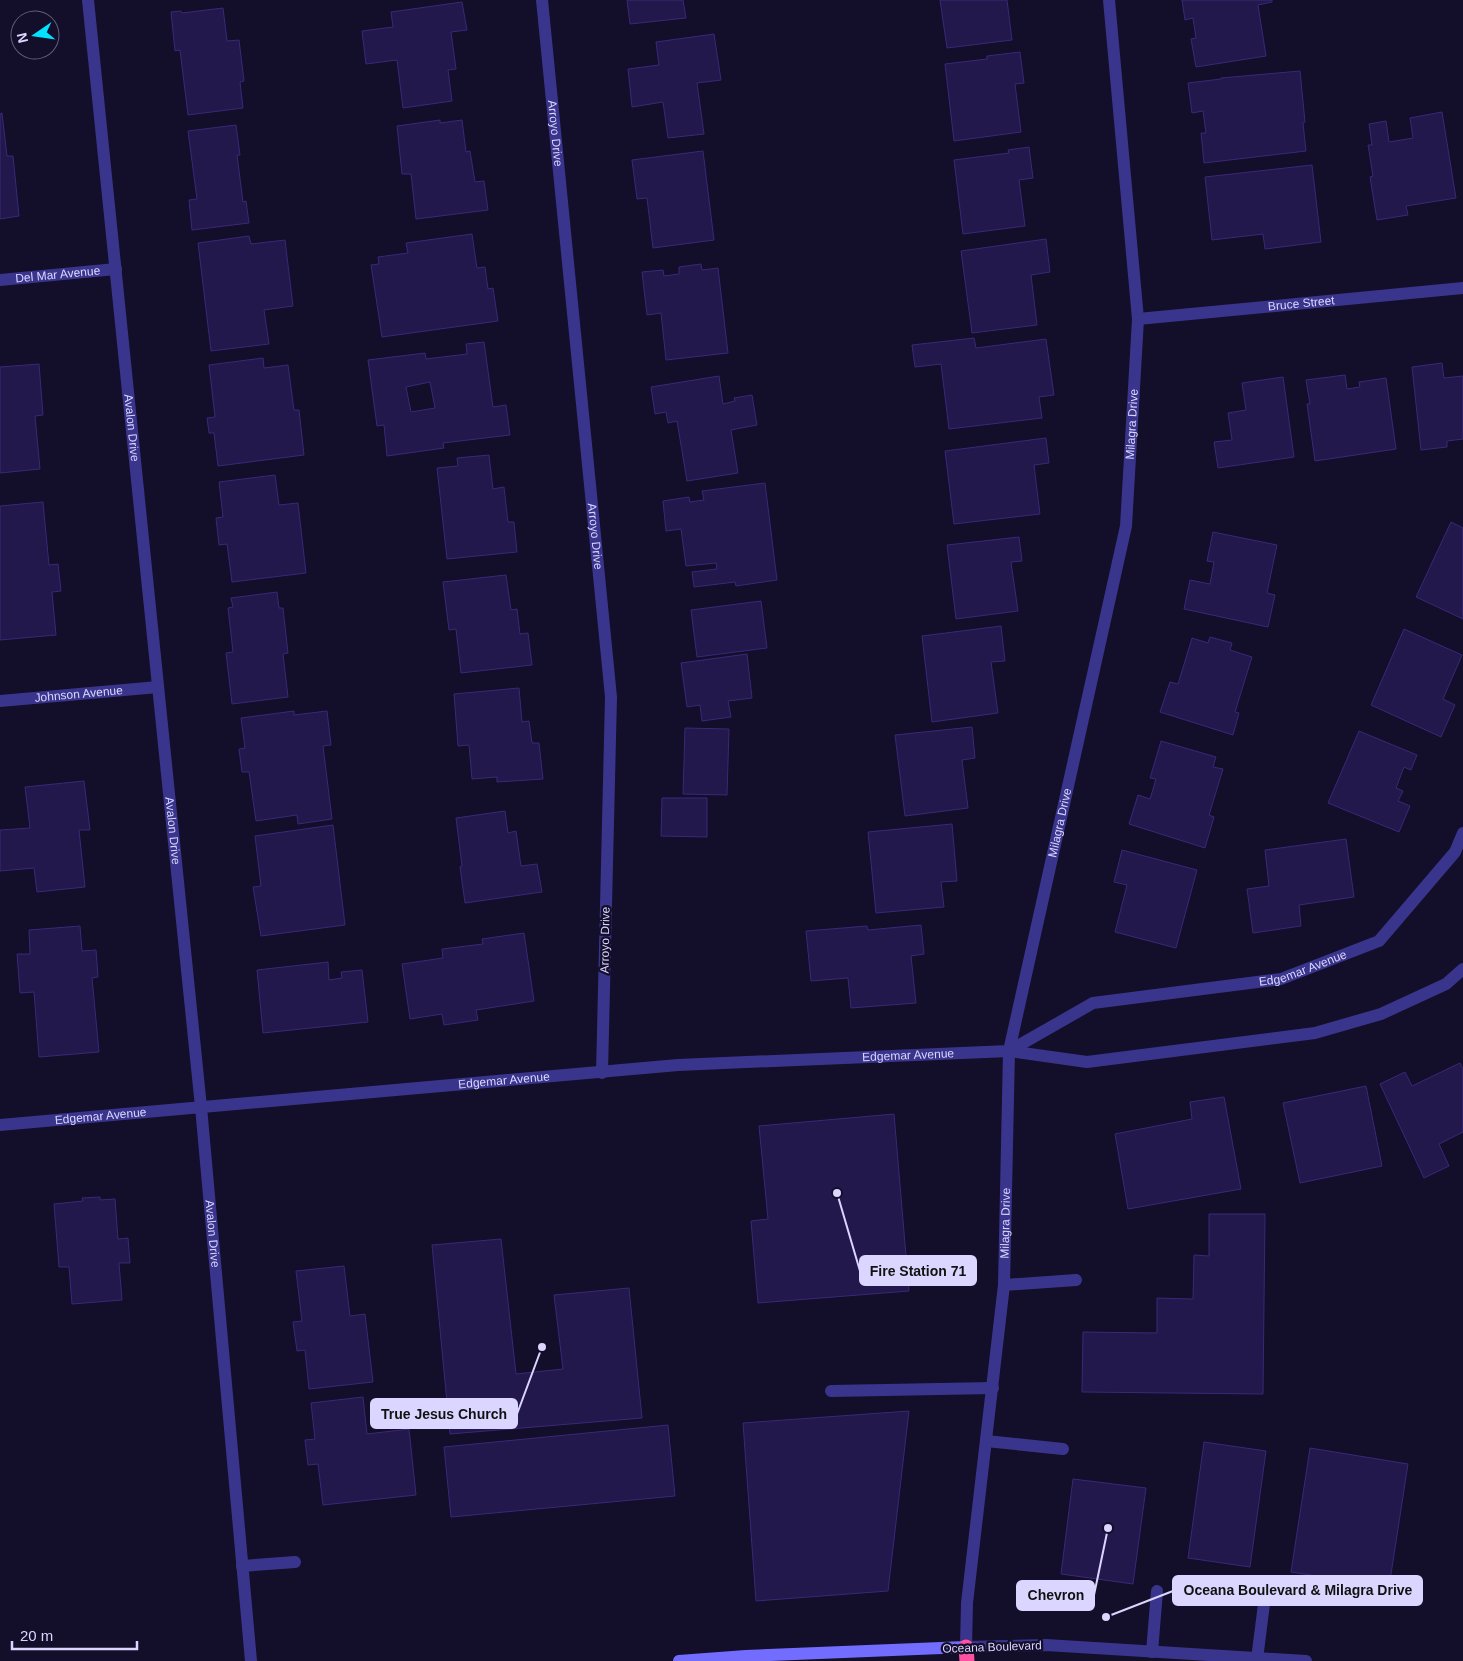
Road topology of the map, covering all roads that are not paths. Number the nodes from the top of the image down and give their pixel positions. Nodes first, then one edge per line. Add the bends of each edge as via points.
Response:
1 (88, 0) edge
2 (542, 0) edge
3 (1109, 0) edge
4 (116, 269) junction
5 (0, 280) edge
6 (1463, 288) edge
7 (1138, 319) junction
8 (158, 687) junction
9 (0, 701) edge
10 (1463, 833) edge
11 (1463, 969) edge
12 (1009, 1050) junction
13 (602, 1073) junction
14 (201, 1107) junction
15 (0, 1125) edge
16 (1076, 1280) dead end
17 (1004, 1285) junction
18 (993, 1388) junction
19 (830, 1391) dead end
20 (986, 1441) junction
21 (1063, 1449) dead end
22 (294, 1562) dead end
23 (242, 1566) junction
24 (1157, 1591) dead end
25 (1265, 1596) dead end
26 (1152, 1652) junction
27 (967, 1654) edge
28 (1256, 1659) junction
29 (251, 1661) edge
30 (679, 1661) edge
31 (1306, 1661) edge

1 - 4 street, Avalon Drive
2 - 13 street, Arroyo Drive via 611,697
3 - 7 street, Milagra Drive
4 - 5 street, Del Mar Avenue
4 - 8 street, Avalon Drive
6 - 7 street, Bruce Street
7 - 12 street, Milagra Drive via 1126,526
8 - 9 street, Johnson Avenue
8 - 14 street, Avalon Drive
10 - 12 street, Edgemar Avenue via 1455,852 1379,942 1281,979 1093,1003
11 - 12 street, Edgemar Avenue via 1446,984 1381,1014 1315,1032 1088,1062
12 - 13 street, Edgemar Avenue via 678,1066
12 - 17 street, Milagra Drive
13 - 14 street, Edgemar Avenue
14 - 15 street, Edgemar Avenue
14 - 23 street, Avalon Drive
16 - 17 street
17 - 18 street, Milagra Drive
18 - 19 street
18 - 20 street, Milagra Drive
20 - 21 street
20 - 27 street, Milagra Drive via 967,1603
22 - 23 street
23 - 29 street, Avalon Drive
24 - 26 street
25 - 28 street
26 - 27 street, Oceana Boulevard via 1046,1645
26 - 28 street, Oceana Boulevard
27 - 30 main road, Oceana Boulevard via 746,1656
28 - 31 street, Oceana Boulevard

